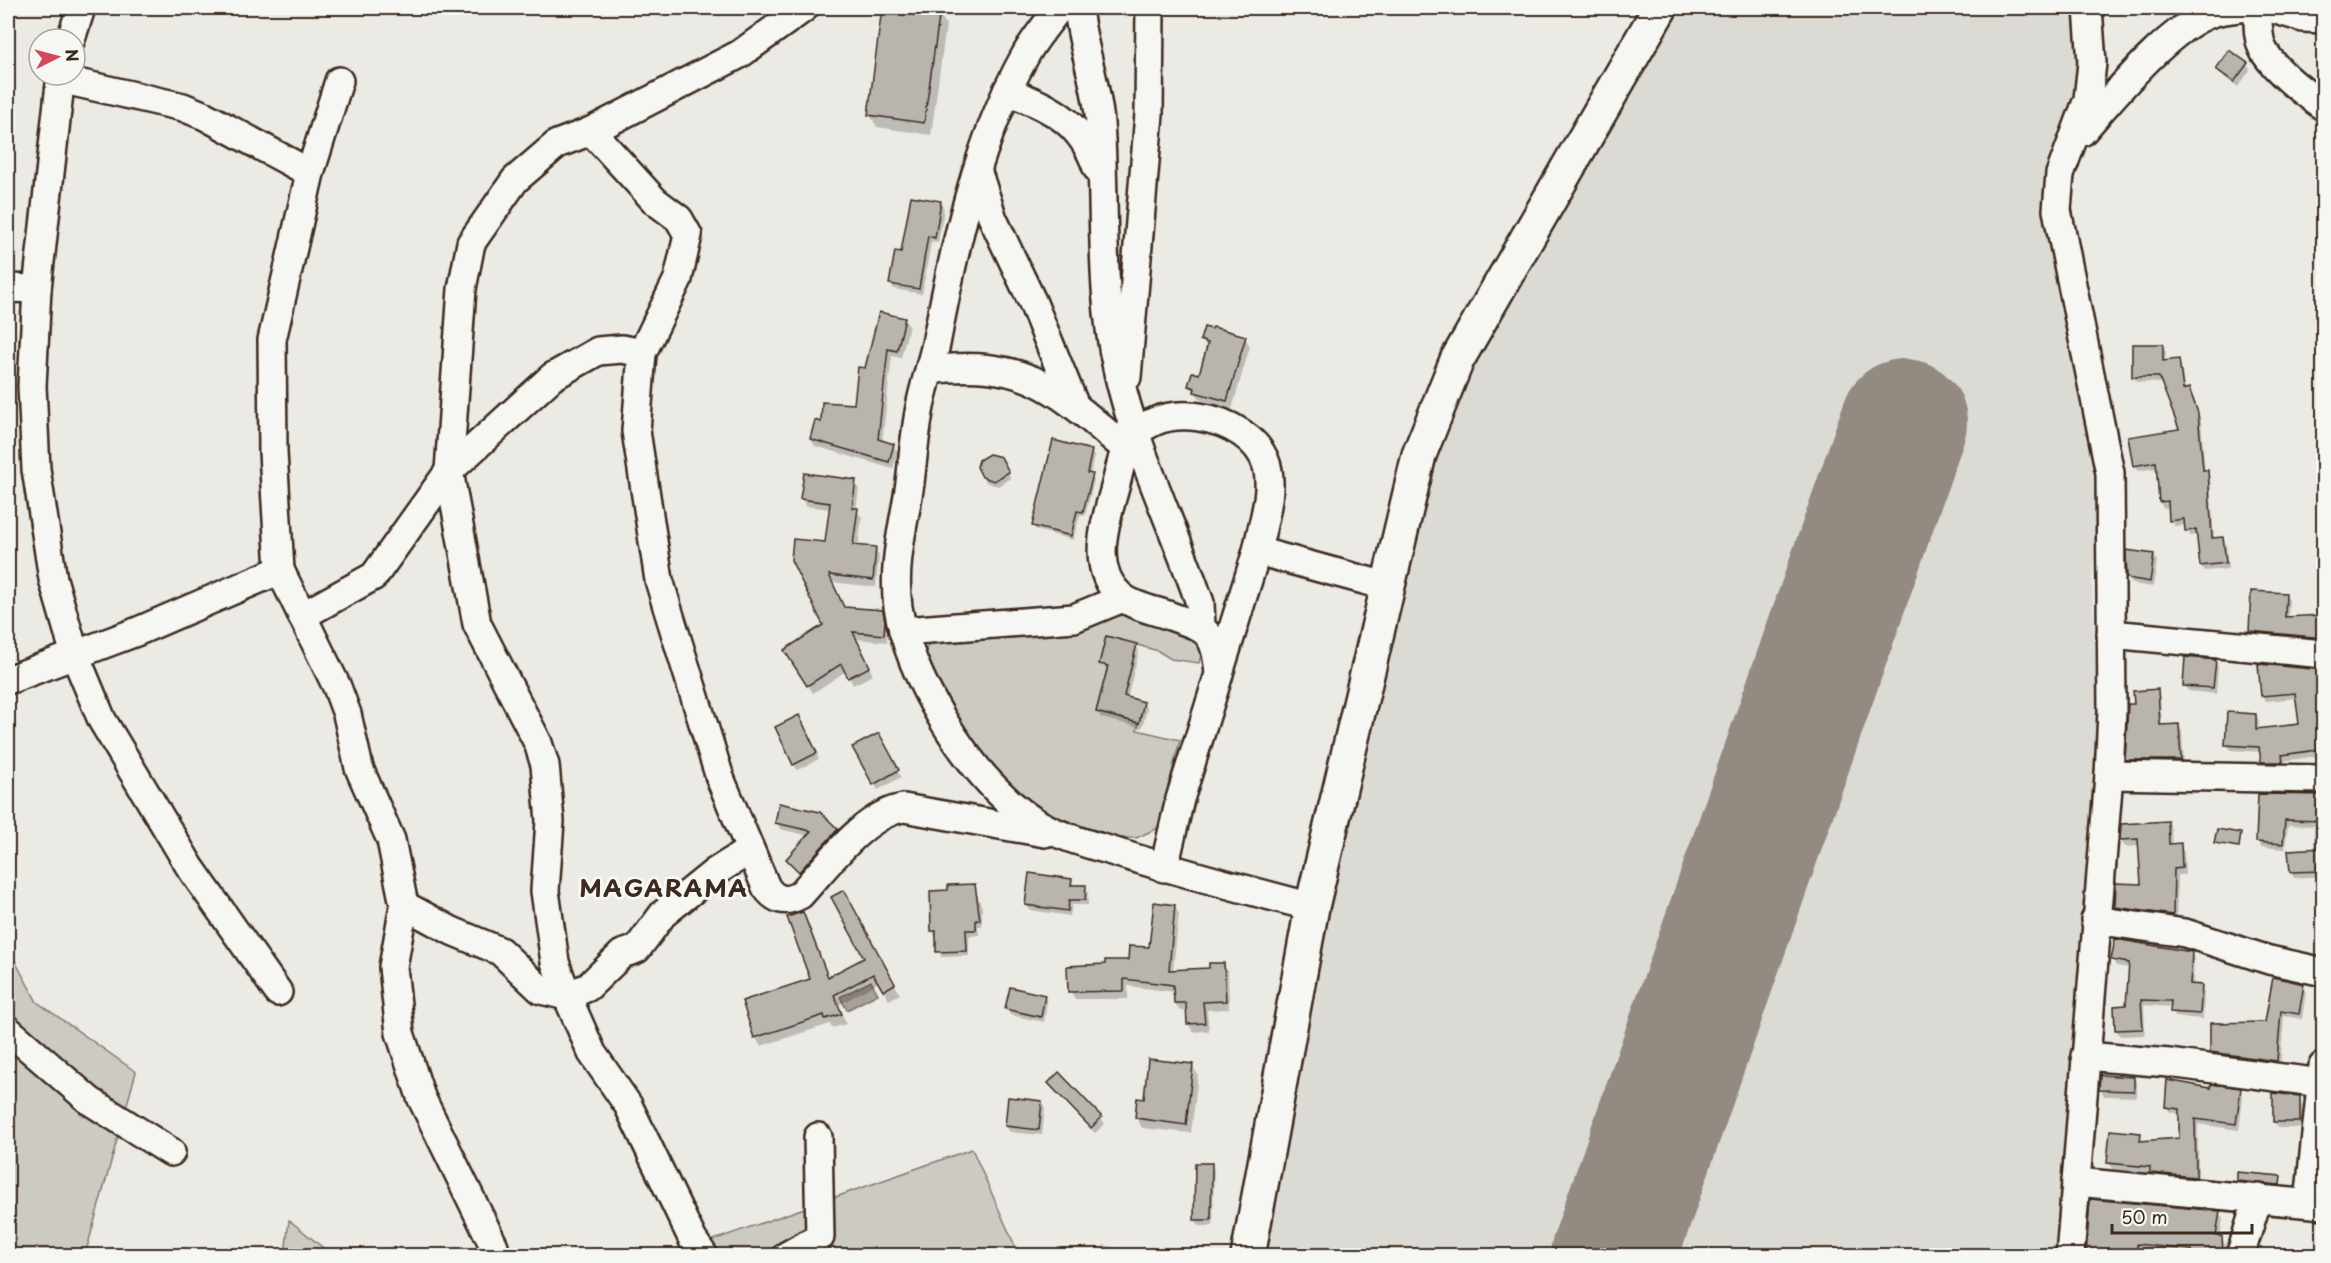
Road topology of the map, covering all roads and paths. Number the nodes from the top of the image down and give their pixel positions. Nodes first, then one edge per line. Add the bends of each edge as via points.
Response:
1 (81, 8) edge
2 (804, 8) edge
3 (1059, 8) edge
4 (1078, 8) edge
5 (1150, 8) edge
6 (1660, 8) edge
7 (2088, 8) edge
8 (2240, 8) edge
9 (2258, 8) edge
10 (2270, 8) edge
11 (2324, 20) edge
12 (75, 27) edge
13 (339, 81) dead end
14 (87, 84) edge
15 (59, 87) edge
16 (1007, 91) junction
17 (2324, 107) edge
18 (591, 131) junction
19 (2071, 145) junction
20 (310, 173) junction
21 (978, 173) junction
22 (1103, 185) junction
23 (8, 288) edge
24 (37, 289) junction
25 (642, 353) junction
26 (930, 370) junction
27 (1125, 399) junction
28 (1075, 406) junction
29 (1170, 417) junction
30 (1131, 441) junction
31 (449, 471) junction
32 (1257, 551) junction
33 (280, 570) junction
34 (1386, 586) junction
35 (1123, 598) junction
36 (302, 616) junction
37 (1201, 627) junction
38 (903, 631) junction
39 (2111, 634) junction
40 (2324, 654) edge
41 (75, 655) junction
42 (1219, 674) junction
43 (8, 680) edge
44 (2109, 775) junction
45 (2324, 779) edge
46 (1052, 833) junction
47 (750, 850) junction
48 (1164, 868) junction
49 (404, 904) junction
50 (1312, 907) junction
51 (2095, 920) junction
52 (2324, 972) edge
53 (278, 992) dead end
54 (567, 996) junction
55 (8, 1030) edge
56 (2085, 1056) junction
57 (2322, 1074) edge
58 (818, 1137) dead end
59 (171, 1152) dead end
60 (2076, 1182) junction
61 (2258, 1198) junction
62 (2316, 1204) edge
63 (494, 1246) dead end
64 (704, 1256) edge
65 (786, 1256) edge
66 (1248, 1256) edge
67 (2070, 1256) edge
68 (2240, 1256) edge

1 - 12 street
2 - 18 street via 740,54
3 - 16 street via 1026,53
4 - 22 street via 1080,32 1096,88
5 - 27 street via 1149,114
6 - 34 main road via 1456,360 1419,455
7 - 19 street via 2092,63 2088,99
8 - 19 street via 2210,13 2172,38 2129,78
9 - 17 street via 2264,52 2301,90
10 - 11 street
13 - 20 street
14 - 20 street via 183,107
15 - 24 street
16 - 21 street
16 - 22 street via 1072,124 1086,143
18 - 25 street via 655,201 679,219 688,235 678,279
18 - 31 street via 556,144 515,180 471,243 462,289
19 - 39 street via 2060,174 2057,210 2110,473
20 - 33 street via 272,340
21 - 26 street via 955,247
21 - 28 street via 993,219
22 - 27 street via 1112,343
23 - 24 street
24 - 41 street via 32,386 36,469 53,579
25 - 31 street via 622,349 598,351 552,377
25 - 47 street via 636,431 659,580 720,778
26 - 28 street via 966,366 1014,372
26 - 38 street via 920,405 898,544 897,585
27 - 29 street via 1149,413
27 - 30 street
28 - 30 street
29 - 30 street via 1152,422
29 - 32 street via 1194,417 1233,427 1260,450 1269,485
30 - 35 street via 1102,535 1101,553 1105,571
30 - 37 street via 1200,603
31 - 36 street via 374,576
31 - 54 street via 477,624 538,743 545,765 550,821 546,914 555,962
32 - 34 street
32 - 42 street
33 - 36 street
33 - 41 street
34 - 50 main road
35 - 37 street
35 - 38 street via 1074,618
36 - 49 street via 347,714 359,768 390,840
37 - 42 street via 1217,653
38 - 46 street via 915,666 958,744 1016,809
39 - 40 street
39 - 44 street
41 - 43 street
41 - 53 street via 102,720 190,867
42 - 48 street via 1180,799
44 - 45 street
44 - 51 street
46 - 47 street via 904,808 891,810 863,829 791,900 772,895
46 - 48 street
47 - 54 street via 715,872 663,914 638,949 622,954 588,987
48 - 50 street
49 - 54 street via 452,932 500,951 541,990
49 - 63 street via 393,967 400,1033 421,1097
50 - 66 main road
51 - 52 street via 2185,933 2269,960
51 - 56 street
54 - 64 street via 592,1053 628,1105
55 - 59 street via 90,1101
56 - 57 street
56 - 60 street
57 - 62 street
58 - 65 street via 820,1238
60 - 61 street
60 - 67 street
61 - 62 street
61 - 68 street

